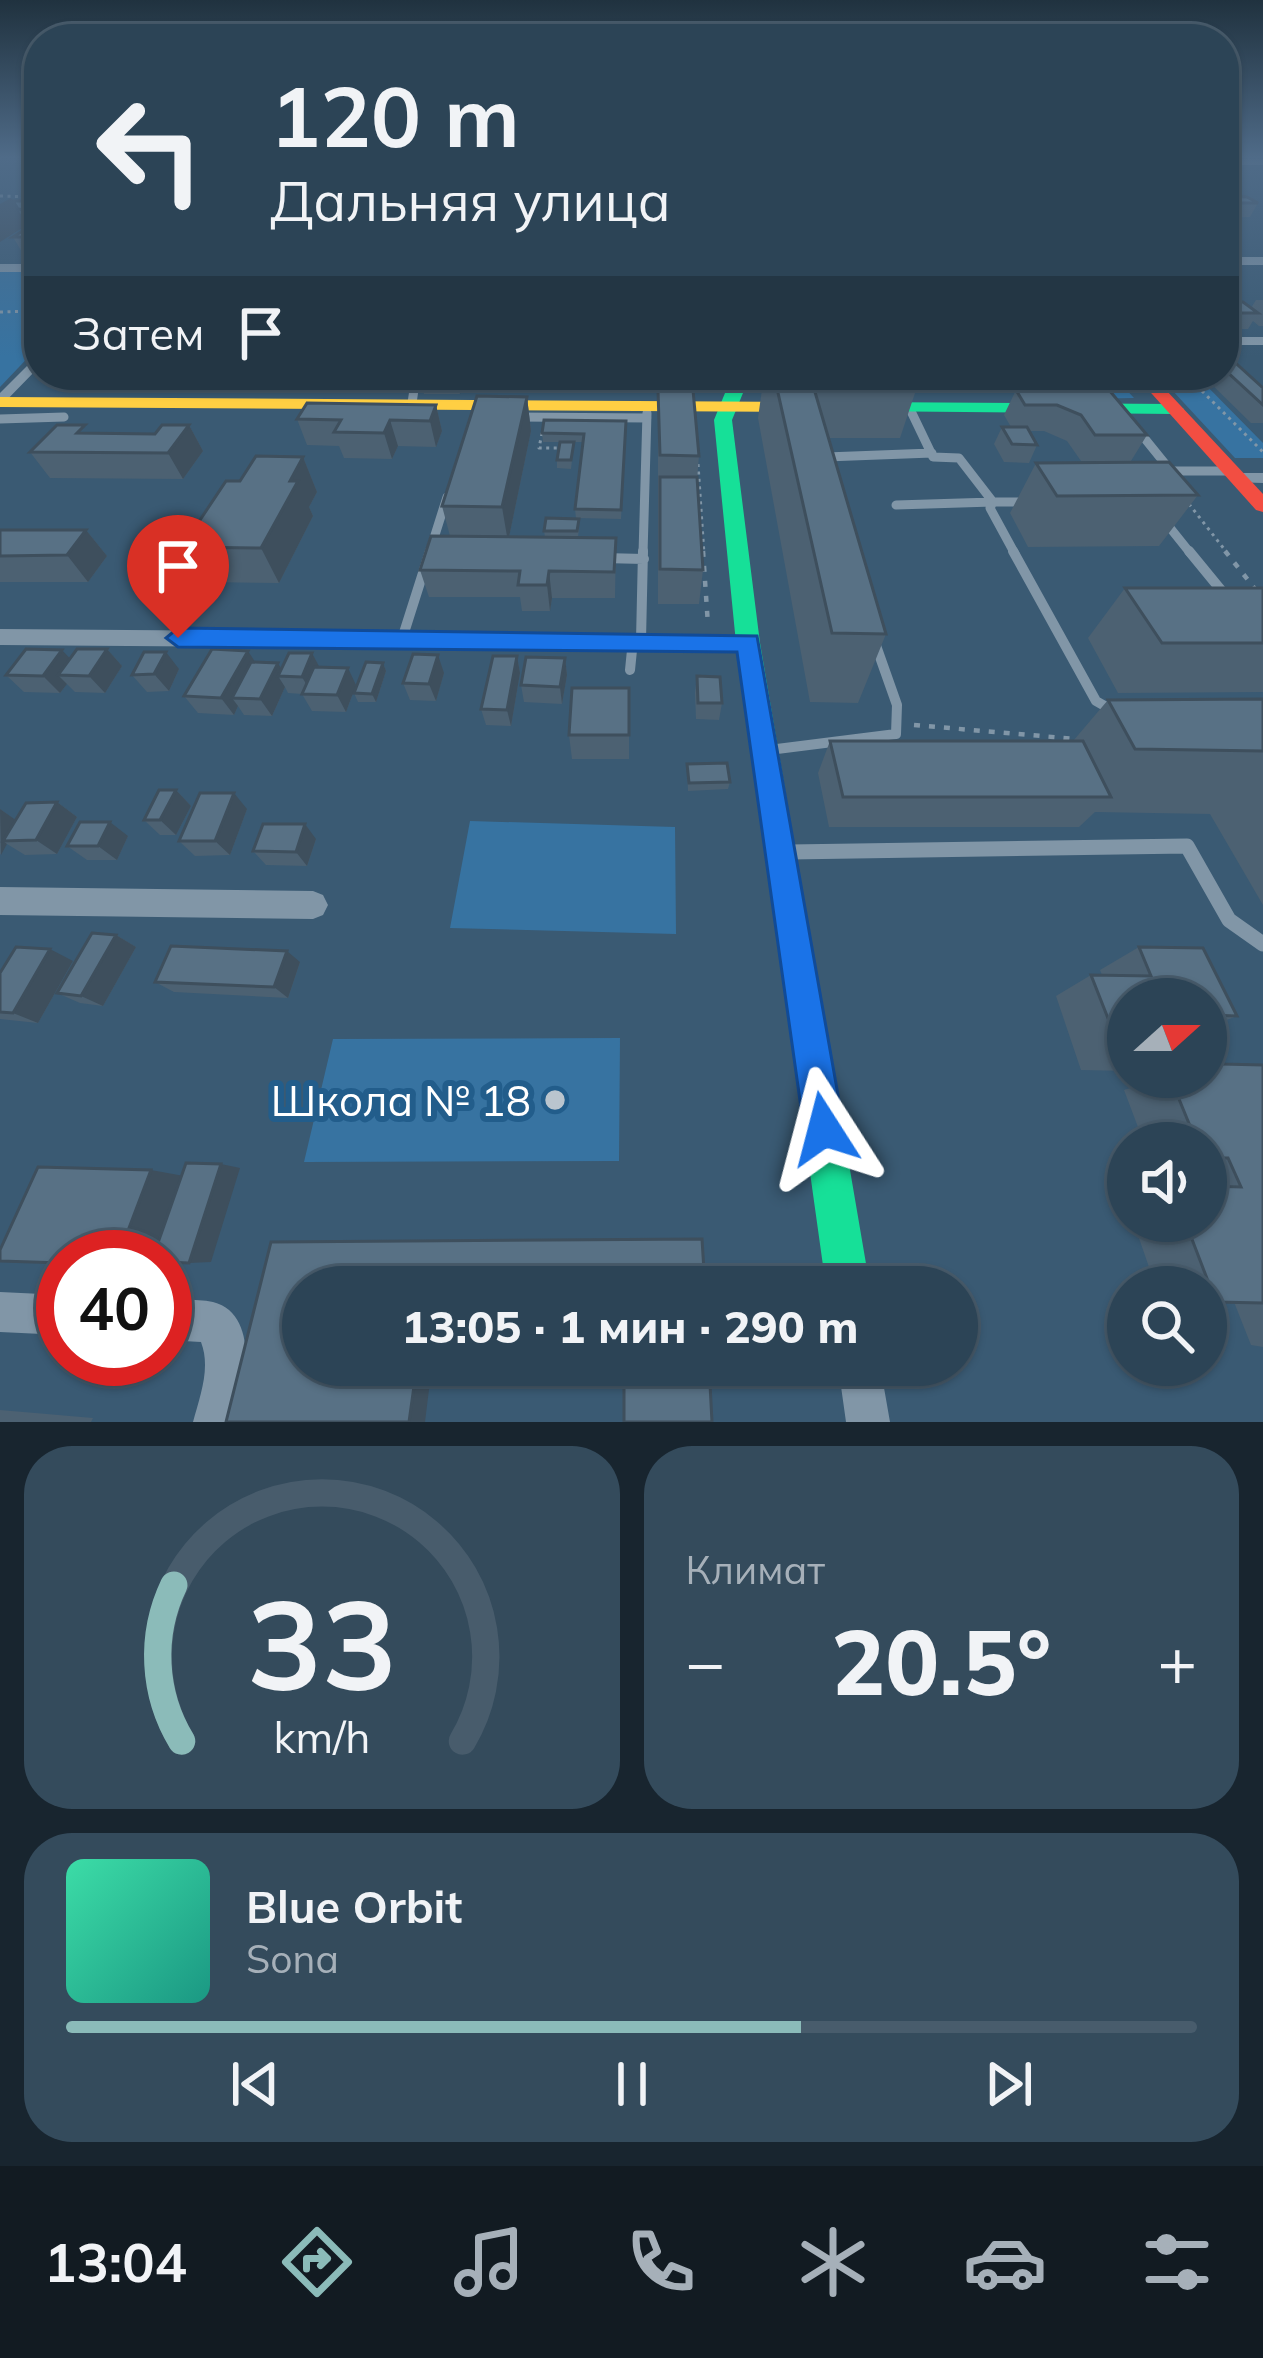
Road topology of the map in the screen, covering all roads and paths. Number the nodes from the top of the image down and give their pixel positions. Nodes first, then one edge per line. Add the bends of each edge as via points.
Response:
1 (24, 375) edge
2 (380, 390) edge
3 (422, 390) edge
4 (734, 390) edge
5 (1028, 390) edge
6 (1099, 390) edge
7 (1157, 390) edge
8 (1201, 390) edge
9 (0, 402) edge
10 (727, 406) junction
11 (909, 407) junction
12 (1041, 408) junction
13 (1175, 409) junction
14 (648, 412) junction
15 (1120, 413) junction
16 (472, 416) edge
17 (64, 417) dead end
18 (0, 419) edge
19 (554, 425) junction
20 (697, 445) edge
21 (562, 448) edge
22 (1263, 452) edge
23 (933, 455) junction
24 (453, 476) edge
25 (1243, 476) edge
26 (832, 479) edge
27 (645, 491) junction
28 (700, 492) junction
29 (1184, 498) edge
30 (993, 502) junction
31 (1040, 502) edge
32 (896, 505) dead end
33 (1144, 505) edge
34 (1263, 506) edge
35 (428, 556) junction
36 (447, 557) edge
37 (594, 558) edge
38 (644, 559) junction
39 (1263, 599) edge
40 (1241, 615) edge
41 (708, 625) dead end
42 (872, 634) edge
43 (0, 637) edge
44 (401, 639) junction
45 (637, 640) junction
46 (748, 643) junction
47 (630, 670) dead end
48 (1138, 713) edge
49 (896, 723) junction
50 (1080, 740) edge
51 (767, 750) junction
52 (783, 853) junction
53 (0, 901) edge
54 (313, 905) dead end
55 (1263, 944) edge
56 (845, 1266) edge
57 (0, 1312) edge
58 (36, 1314) edge
59 (192, 1321) edge
60 (862, 1386) edge
61 (215, 1422) edge
62 (868, 1422) edge

1 - 9 street
2 - 9 street
3 - 14 street
4 - 10 street
5 - 12 lane
6 - 15 path
7 - 13 street
8 - 22 path
10 - 11 street
10 - 14 street
10 - 46 street
11 - 12 street
11 - 23 lane
12 - 15 street
13 - 15 street
13 - 25 street
14 - 19 lane
14 - 27 lane
15 - 25 lane via 1171,471
16 - 19 lane
17 - 18 lane
19 - 21 path via 543,428 539,448
20 - 28 path
23 - 26 lane via 826,457
23 - 30 lane via 959,458
24 - 35 lane
25 - 34 street
27 - 28 path
27 - 38 lane
28 - 41 path
29 - 39 path
30 - 31 lane
30 - 32 lane
30 - 48 lane via 1096,701
33 - 40 lane
35 - 36 lane
35 - 44 lane
37 - 38 lane
38 - 45 lane
42 - 49 lane
43 - 44 street
44 - 45 street
45 - 46 street
45 - 47 lane
46 - 51 street
49 - 50 path
49 - 51 lane via 896,734
51 - 52 street
52 - 55 lane via 1187,846 1229,920
52 - 56 street
53 - 54 street
57 - 58 street
59 - 61 street via 212,1322 226,1339 229,1369
60 - 62 street

